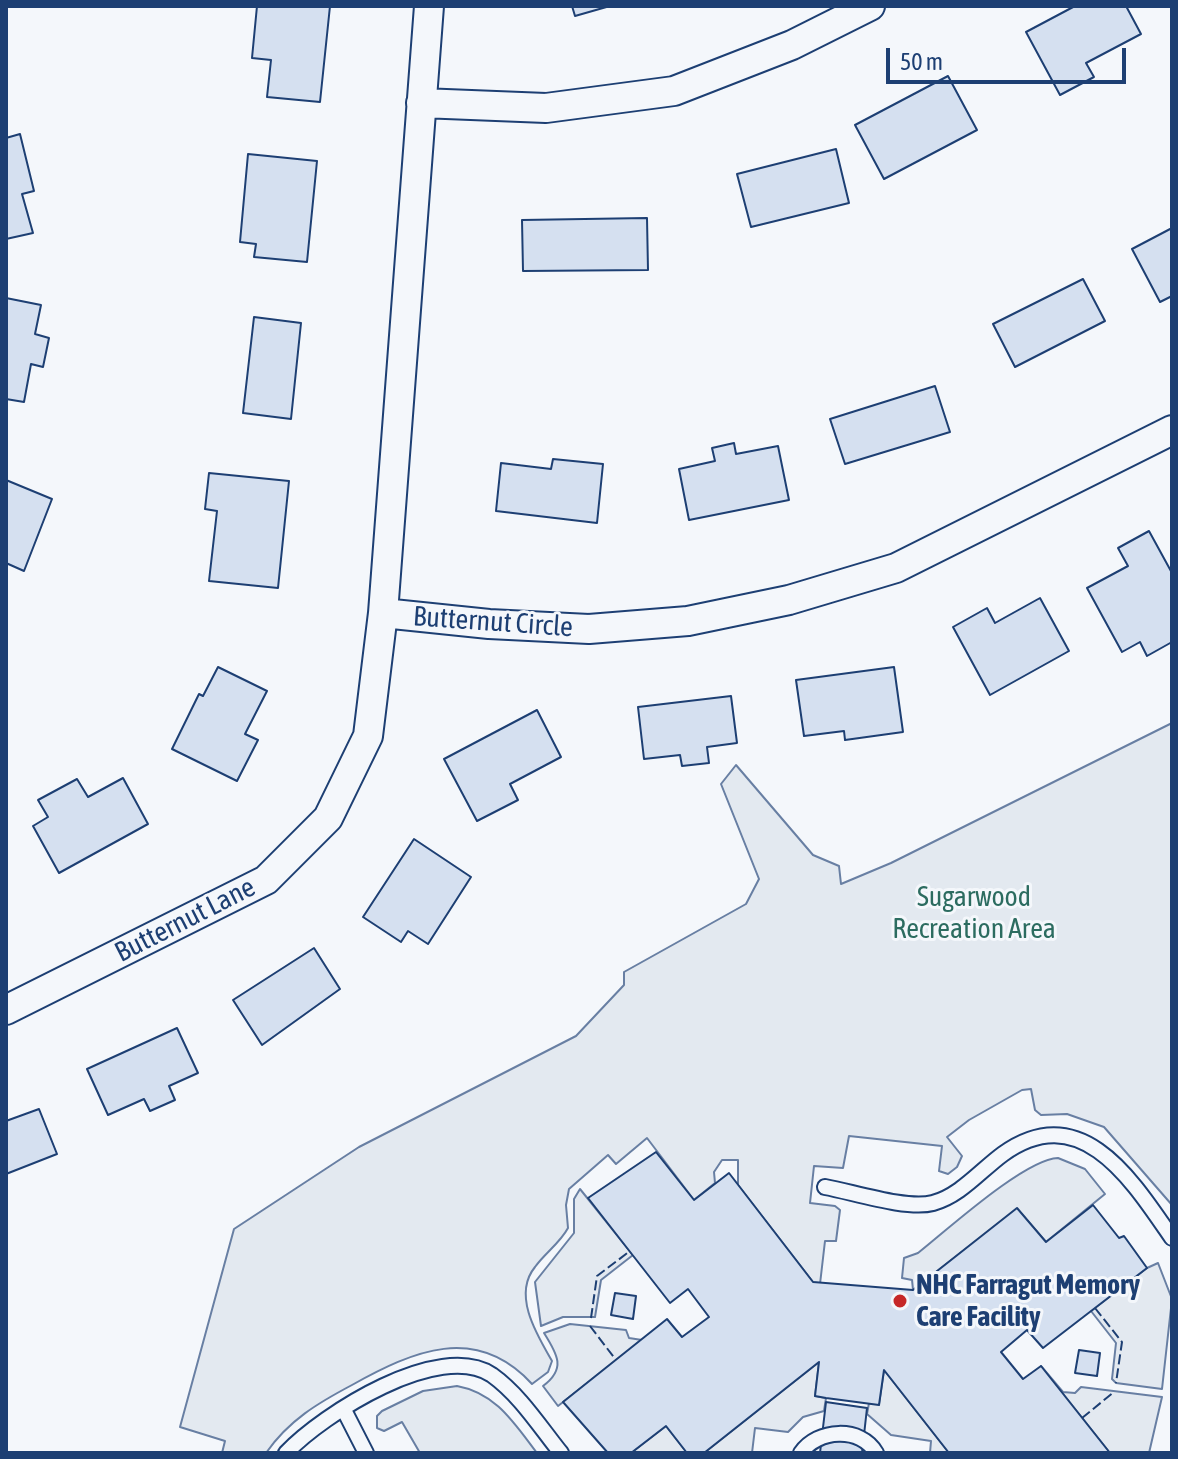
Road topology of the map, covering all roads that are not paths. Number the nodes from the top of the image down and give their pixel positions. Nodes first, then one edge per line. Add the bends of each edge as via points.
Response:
1 (429, 6) edge
2 (870, 6) edge
3 (421, 103) junction
4 (1172, 430) edge
5 (383, 613) junction
6 (6, 1010) edge
7 (825, 1187) dead end
8 (1172, 1238) edge
9 (344, 1410) junction
10 (286, 1453) edge
11 (366, 1453) edge
12 (561, 1453) edge
13 (801, 1453) edge
14 (876, 1453) edge

1 - 3 street, Butternut Circle
2 - 3 street via 792,45 674,91 546,108
3 - 5 street, Butternut Circle
4 - 5 street, Butternut Circle via 896,568 789,600 688,621 589,629
5 - 6 street, Butternut Lane via 368,736 328,818 266,880
7 - 8 lane via 934,1203 1017,1145 1047,1135 1065,1136 1082,1139 1108,1156
9 - 10 lane via 307,1431
9 - 11 lane
9 - 12 lane via 405,1375 460,1364 490,1374 522,1403
13 - 14 lane via 826,1434 861,1439

